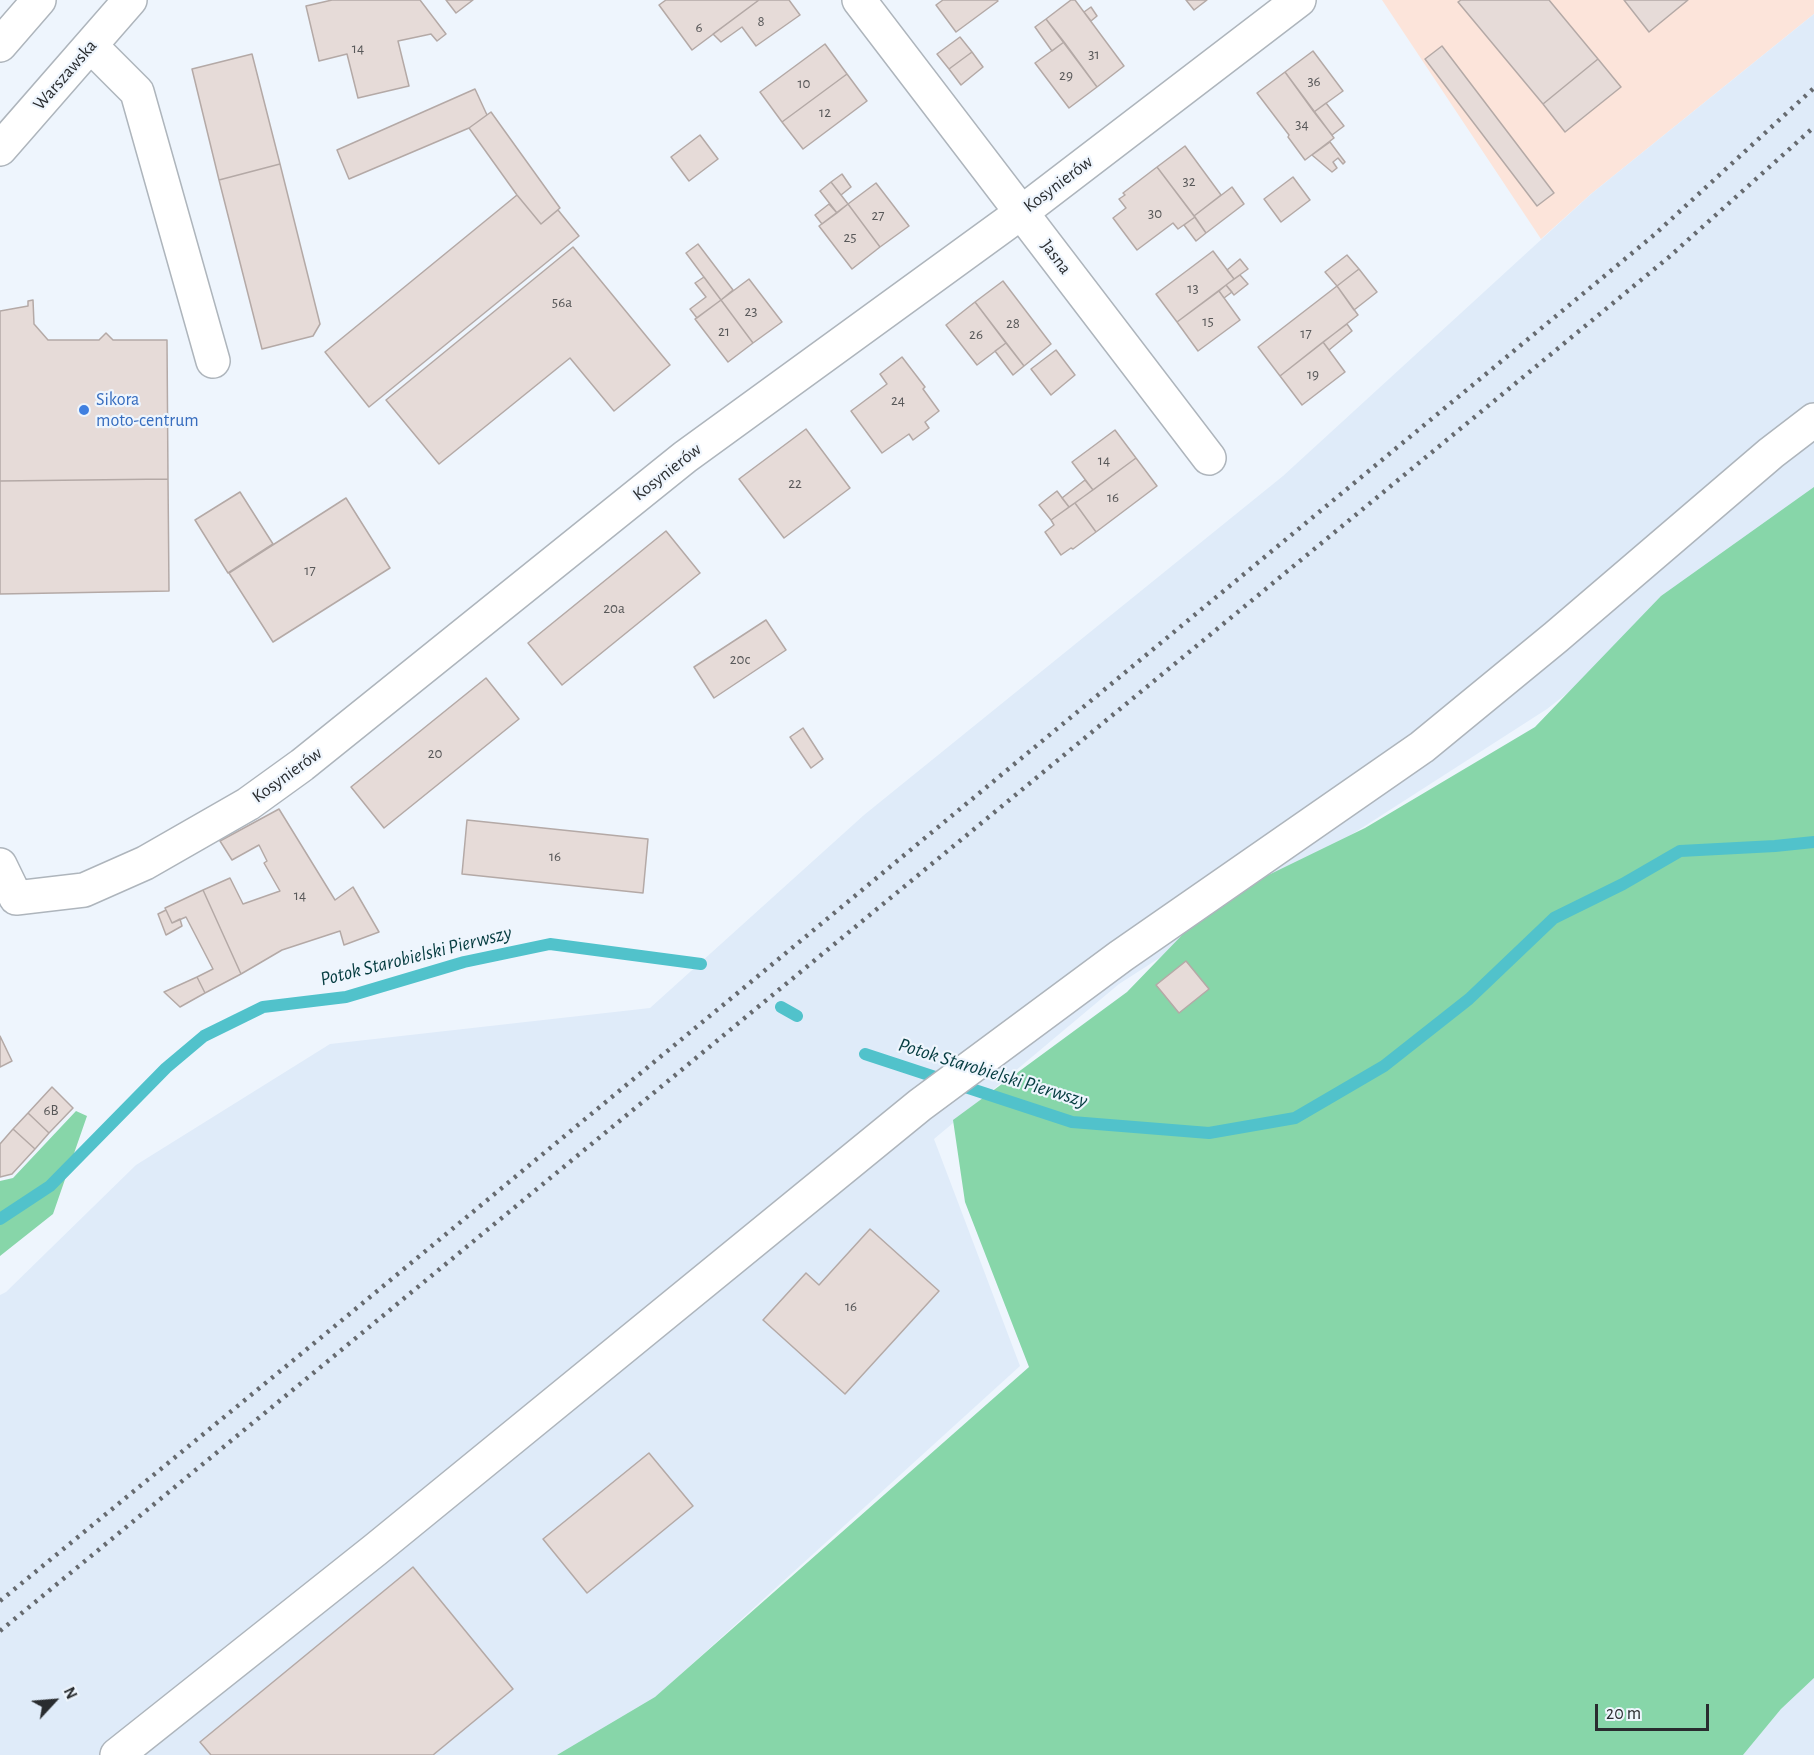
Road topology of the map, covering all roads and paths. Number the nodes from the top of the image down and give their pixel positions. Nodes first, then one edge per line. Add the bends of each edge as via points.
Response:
1 (39, 0) edge
2 (130, 0) edge
3 (859, 0) edge
4 (1299, 0) edge
5 (0, 45) edge
6 (91, 46) junction
7 (0, 149) edge
8 (1022, 212) junction
9 (213, 361) dead end
10 (1814, 420) edge
11 (1209, 458) dead end
12 (0, 865) edge
13 (117, 1755) edge

1 - 5 street
2 - 6 street, Warszawska
3 - 8 street, Jasna
4 - 8 street, Kosynierów
6 - 7 street, Warszawska
6 - 9 street via 137,92
8 - 11 street, Jasna
8 - 12 street, Kosynierów via 685,457 302,765 248,804 145,862 84,890 16,898
10 - 13 street via 1422,747 978,1060

